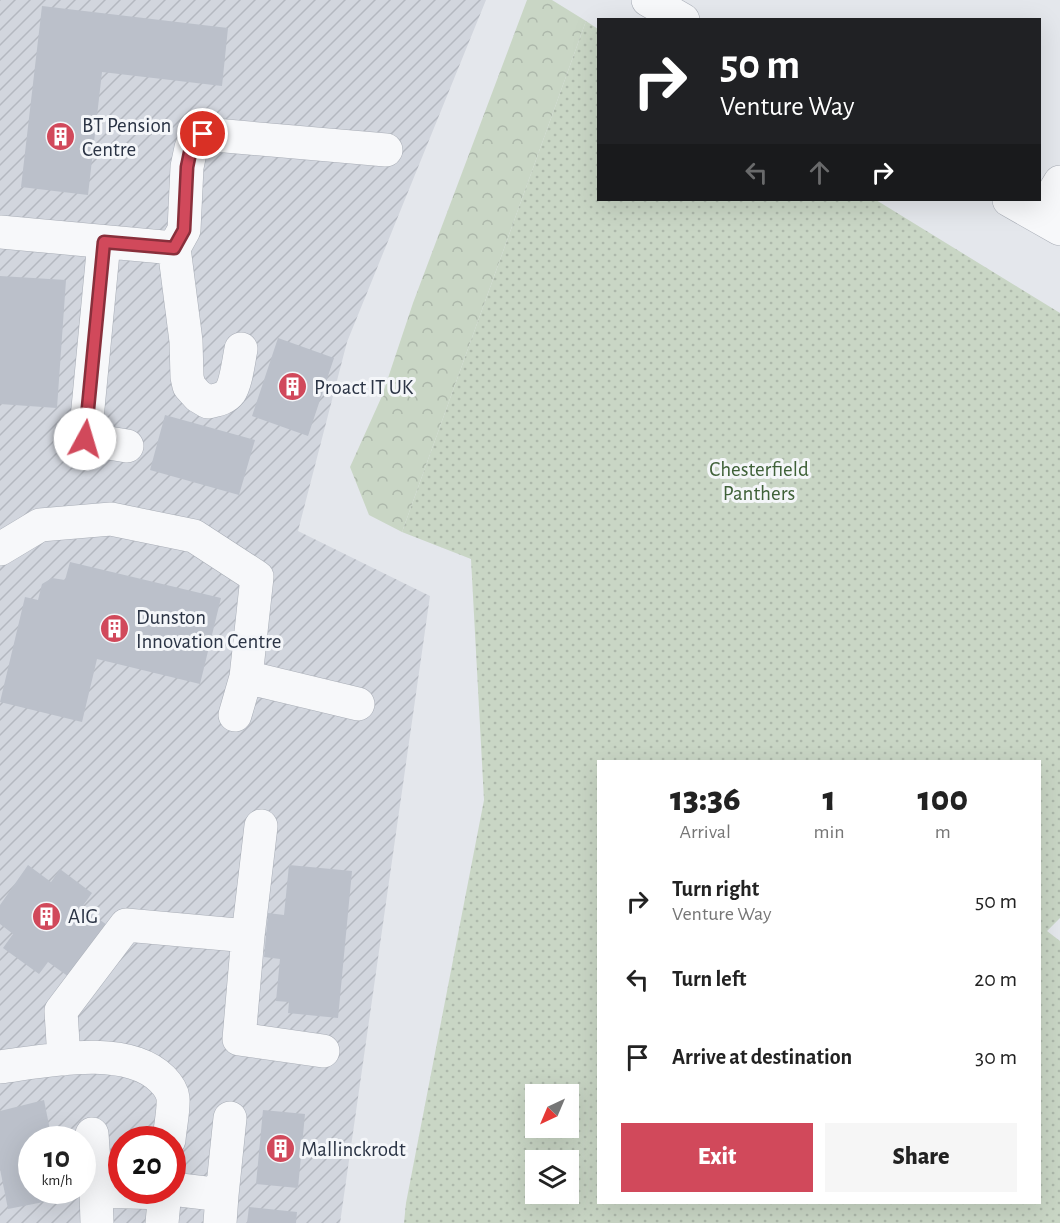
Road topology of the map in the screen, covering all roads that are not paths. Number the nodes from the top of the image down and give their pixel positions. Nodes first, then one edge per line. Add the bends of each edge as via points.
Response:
1 (648, 0) edge
2 (680, 18) edge
3 (386, 150) dead end
4 (1060, 182) edge
5 (1011, 201) edge
6 (1050, 223) edge
7 (0, 232) edge
8 (104, 242) junction
9 (174, 248) junction
10 (241, 349) dead end
11 (127, 446) dead end
12 (0, 549) edge
13 (246, 677) junction
14 (358, 704) dead end
15 (235, 715) dead end
16 (261, 826) dead end
17 (248, 936) junction
18 (323, 1051) dead end
19 (64, 1059) junction
20 (0, 1067) edge
21 (230, 1118) dead end
22 (170, 1126) edge
23 (186, 1203) edge
24 (123, 1204) edge
25 (97, 1207) edge
26 (221, 1209) edge

1 - 2 street
3 - 9 street via 203,134 191,148 184,230
4 - 6 street
5 - 6 street
7 - 8 street
8 - 9 street
8 - 11 street via 85,439
9 - 10 street via 189,386 208,402 221,399 230,392
12 - 13 street via 40,525 111,519 194,536 257,577
13 - 14 street
13 - 15 street
16 - 17 street
17 - 18 street via 239,1039
17 - 19 street via 126,925 61,1011
19 - 20 street
19 - 22 street via 106,1057 144,1066 168,1086 173,1098
21 - 26 street
23 - 26 street
24 - 25 street

